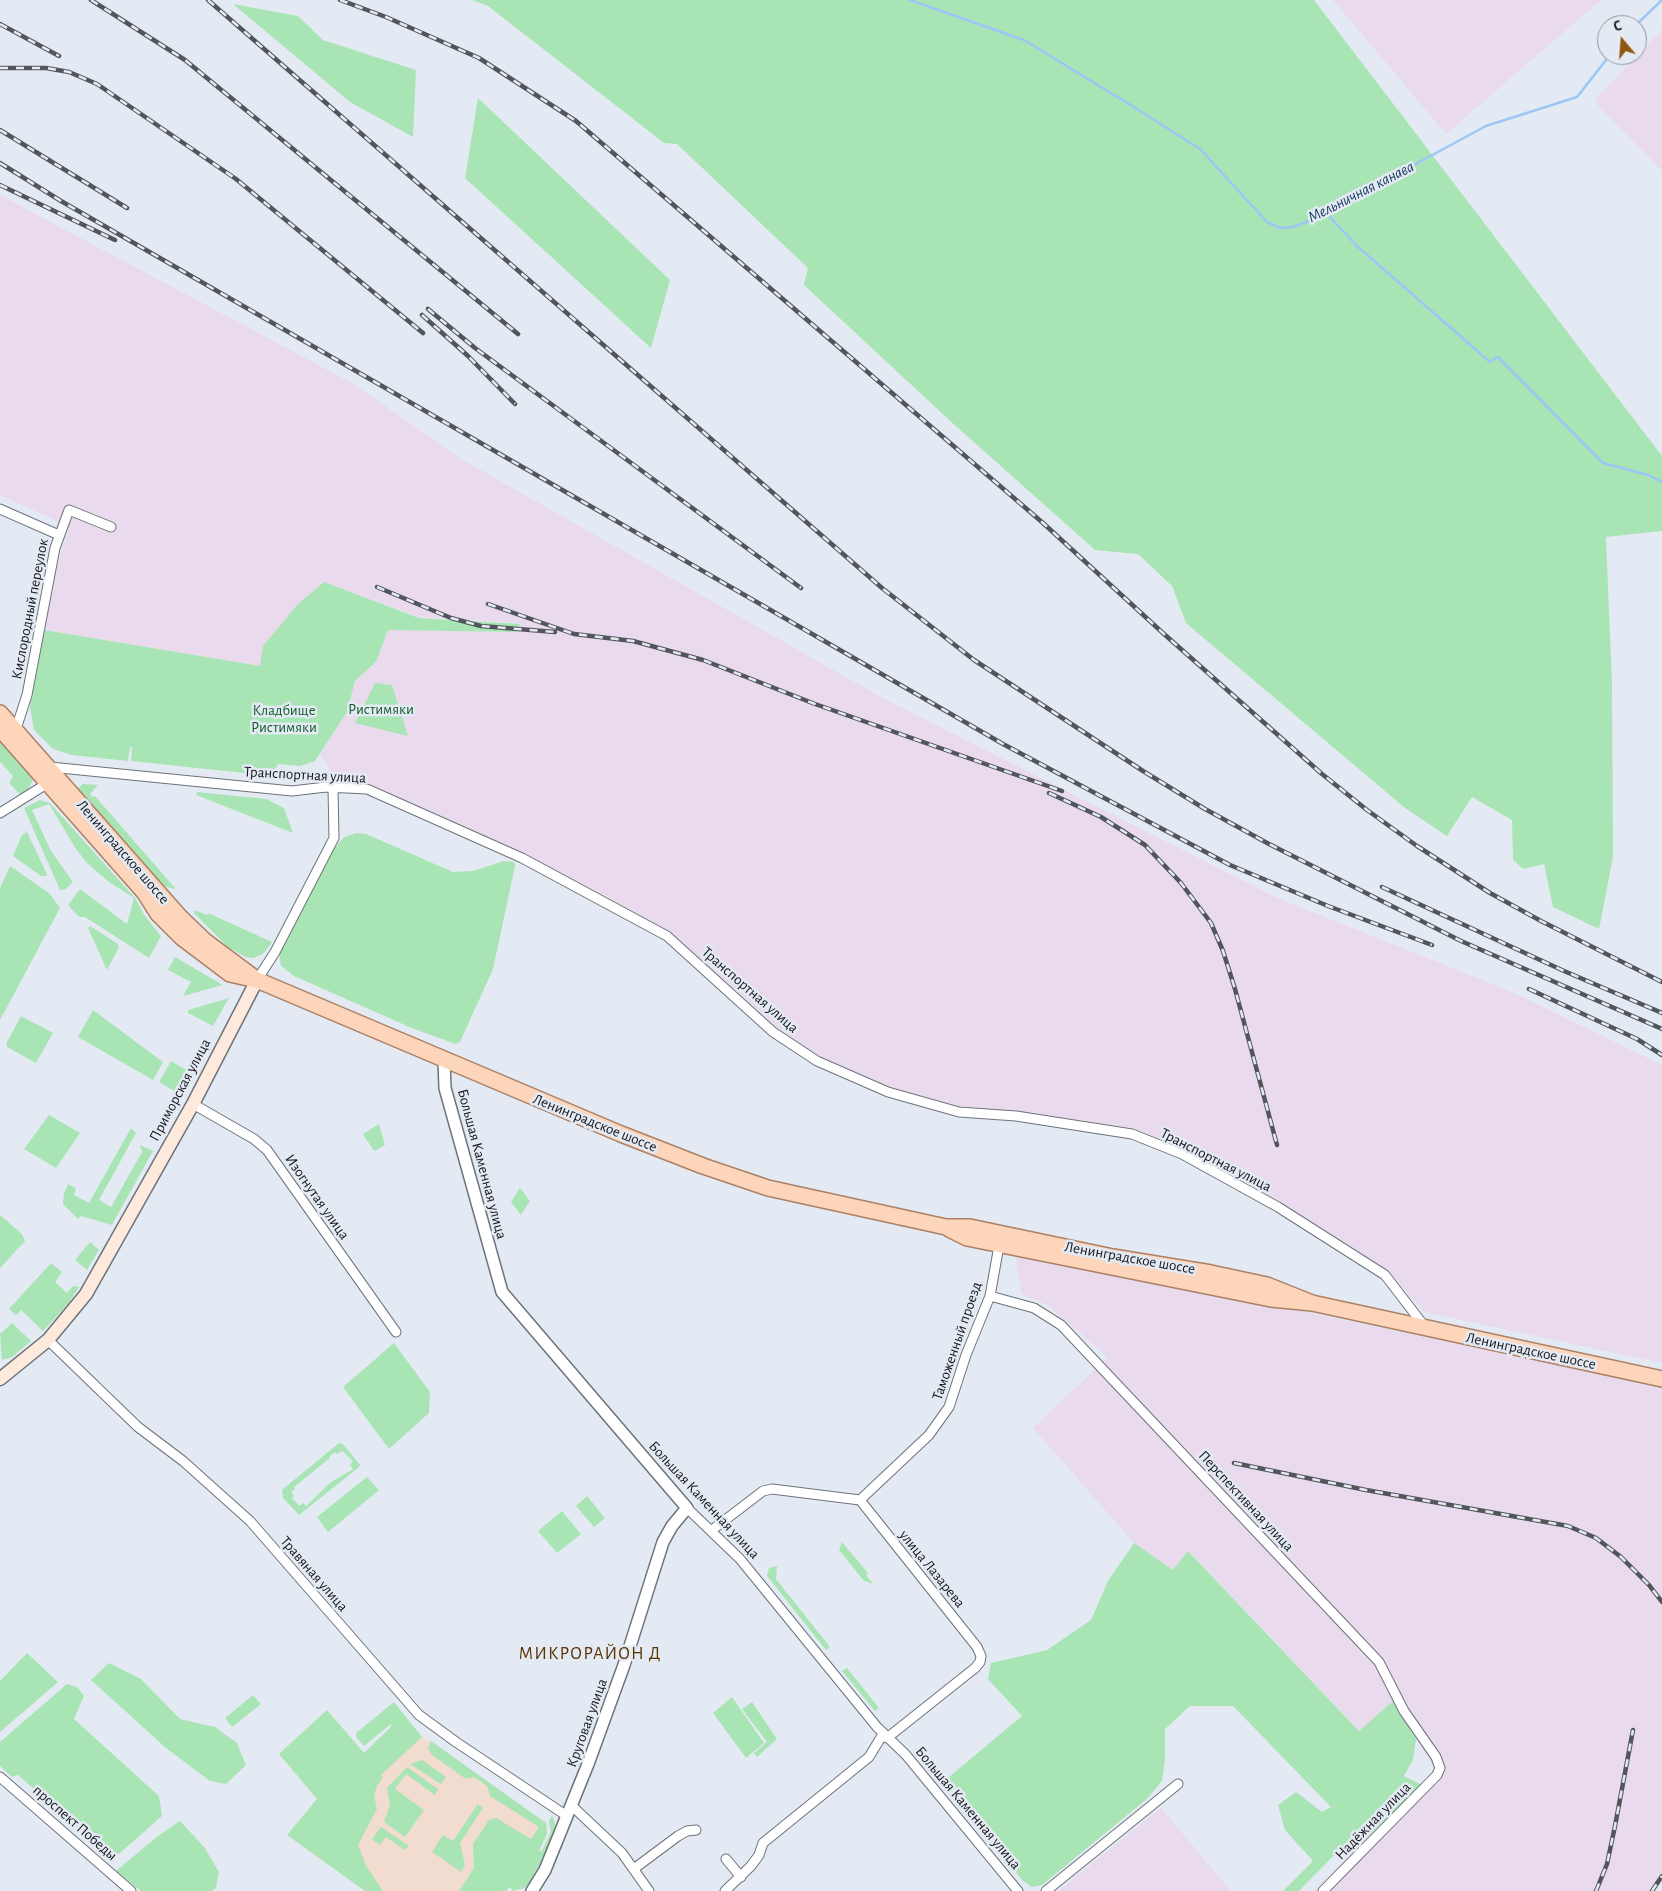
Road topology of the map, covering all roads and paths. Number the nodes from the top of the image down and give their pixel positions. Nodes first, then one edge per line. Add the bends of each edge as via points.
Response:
1 (0, 510) edge
2 (111, 527) dead end
3 (59, 535) junction
4 (0, 713) edge
5 (16, 729) junction
6 (0, 730) edge
7 (50, 767) junction
8 (48, 783) junction
9 (333, 788) junction
10 (0, 813) edge
11 (257, 980) junction
12 (444, 1060) junction
13 (193, 1104) junction
14 (1000, 1239) junction
15 (990, 1296) junction
16 (1426, 1329) junction
17 (396, 1332) dead end
18 (48, 1340) junction
19 (0, 1379) edge
20 (1662, 1379) edge
21 (860, 1500) junction
22 (687, 1508) junction
23 (712, 1530) junction
24 (885, 1736) junction
25 (1440, 1768) joint
26 (0, 1777) edge
27 (1178, 1784) dead end
28 (569, 1810) junction
29 (696, 1830) dead end
30 (726, 1859) dead end
31 (635, 1868) junction
32 (741, 1877) junction
33 (131, 1891) edge
34 (532, 1891) edge
35 (649, 1891) edge
36 (725, 1891) edge
37 (1018, 1891) edge
38 (1046, 1891) edge
39 (1323, 1891) edge

1 - 3 street
2 - 3 street, Кислородный переулок via 69,510
3 - 5 street, Кислородный переулок via 27,695
4 - 5 main road, Ленинградское шоссе
5 - 7 main road, Ленинградское шоссе
6 - 8 main road, Ленинградское шоссе
7 - 9 street, Транспортная улица via 292,791
7 - 11 main road, Ленинградское шоссе via 180,917 205,941
8 - 10 street
8 - 11 main road, Ленинградское шоссе via 181,937 230,974
9 - 11 street, Приморская улица via 334,838
9 - 16 street, Транспортная улица via 367,789 522,858 667,936 773,1032 817,1061 888,1092 959,1112 1016,1116 1132,1134 1182,1154 1278,1207 1384,1275
11 - 12 main road, Ленинградское шоссе
11 - 13 main road, Приморская улица
12 - 14 main road, Ленинградское шоссе via 703,1166 768,1188 946,1227 967,1238
12 - 22 street, Большая Каменная улица via 445,1088 502,1292
13 - 17 street, Изогнутая улица via 259,1142 267,1150
13 - 18 main road, Приморская улица via 86,1294
14 - 15 street, Таможенный проезд
14 - 16 main road, Ленинградское шоссе via 1271,1299 1312,1303
15 - 21 street, Таможенный проезд via 949,1407 937,1427
15 - 25 street, Перспективная улица via 1034,1308 1061,1325 1379,1662
16 - 20 main road, Ленинградское шоссе
18 - 19 main road, Приморская улица
18 - 28 street, Травяная улица via 138,1427 183,1461 250,1521 420,1715 442,1733
21 - 23 street via 772,1489 763,1491
21 - 24 street, улица Лазарева via 981,1656 975,1668
22 - 23 street, Большая Каменная улица
22 - 28 street, Круговая улица via 663,1542 624,1665
23 - 24 street, Большая Каменная улица via 740,1559
24 - 32 street via 869,1757 763,1843 759,1855
24 - 37 street, Большая Каменная улица via 906,1755
25 - 39 street, Надёжная улица via 1437,1775
26 - 33 street, проспект Победы
27 - 38 street
28 - 31 street, Травяная улица via 622,1853
28 - 34 street, Круговая улица via 545,1870
29 - 31 street via 678,1836
30 - 32 street
31 - 35 street, Травяная улица
32 - 36 street

